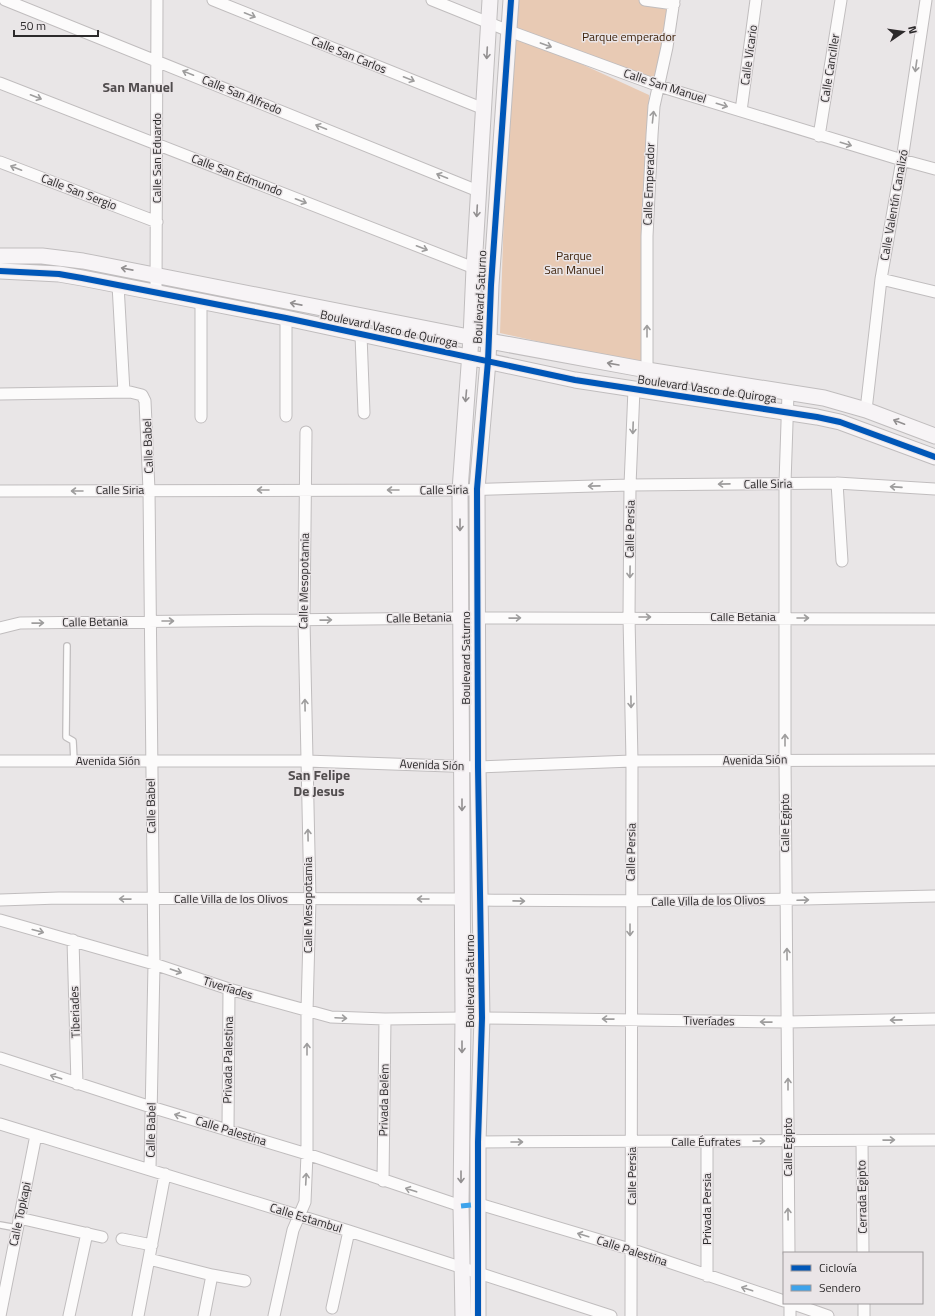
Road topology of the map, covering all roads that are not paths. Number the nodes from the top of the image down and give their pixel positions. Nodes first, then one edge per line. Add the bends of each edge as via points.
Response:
1 (5, 0) edge
2 (157, 0) edge
3 (213, 0) edge
4 (432, 0) edge
5 (490, 0) edge
6 (511, 0) edge
7 (645, 0) edge
8 (756, 0) edge
9 (841, 0) edge
10 (926, 0) edge
11 (674, 2) edge
12 (488, 23) junction
13 (509, 31) junction
14 (157, 60) junction
15 (0, 83) edge
16 (658, 86) junction
17 (484, 109) junction
18 (741, 111) junction
19 (819, 136) junction
20 (157, 144) junction
21 (902, 160) junction
22 (0, 162) edge
23 (935, 168) edge
24 (478, 191) junction
25 (157, 222) junction
26 (0, 256) edge
27 (474, 268) junction
28 (0, 271) edge
29 (156, 275) junction
30 (881, 279) junction
31 (118, 285) junction
32 (935, 292) edge
33 (156, 293) junction
34 (201, 302) junction
35 (286, 318) junction
36 (361, 335) junction
37 (471, 338) junction
38 (489, 342) junction
39 (469, 357) junction
40 (488, 361) junction
41 (647, 370) junction
42 (634, 389) junction
43 (124, 392) junction
44 (788, 393) junction
45 (0, 394) edge
46 (866, 410) junction
47 (364, 412) dead end
48 (787, 412) junction
49 (286, 416) dead end
50 (201, 417) dead end
51 (306, 432) dead end
52 (934, 433) edge
53 (935, 457) edge
54 (786, 483) junction
55 (837, 483) junction
56 (630, 485) junction
57 (478, 489) junction
58 (935, 489) edge
59 (149, 490) junction
60 (305, 490) junction
61 (460, 490) junction
62 (0, 491) edge
63 (842, 561) dead end
64 (629, 617) junction
65 (460, 618) junction
66 (476, 618) junction
67 (785, 618) junction
68 (935, 619) edge
69 (304, 620) junction
70 (150, 621) junction
71 (0, 628) edge
72 (66, 646) dead end
73 (785, 759) junction
74 (935, 760) edge
75 (0, 761) edge
76 (74, 761) junction
77 (151, 761) junction
78 (306, 761) junction
79 (632, 761) junction
80 (462, 766) junction
81 (478, 767) junction
82 (935, 896) edge
83 (152, 899) junction
84 (310, 899) junction
85 (462, 899) junction
86 (0, 900) edge
87 (480, 900) junction
88 (785, 900) junction
89 (630, 902) junction
90 (0, 920) edge
91 (74, 940) junction
92 (154, 964) junction
93 (229, 989) junction
94 (306, 1011) junction
95 (463, 1018) junction
96 (482, 1018) junction
97 (385, 1019) junction
98 (935, 1019) edge
99 (630, 1020) junction
100 (788, 1022) junction
101 (0, 1058) edge
102 (77, 1084) junction
103 (151, 1107) junction
104 (0, 1124) edge
105 (228, 1130) junction
106 (36, 1135) junction
107 (935, 1140) edge
108 (632, 1141) junction
109 (787, 1141) junction
110 (862, 1141) junction
111 (478, 1142) junction
112 (707, 1142) junction
113 (307, 1154) junction
114 (150, 1169) junction
115 (165, 1174) junction
116 (383, 1181) junction
117 (479, 1204) junction
118 (461, 1206) junction
119 (299, 1217) junction
120 (18, 1223) junction
121 (0, 1225) edge
122 (349, 1231) junction
123 (87, 1233) junction
124 (102, 1237) dead end
125 (122, 1239) dead end
126 (152, 1245) junction
127 (633, 1250) junction
128 (789, 1252) edge
129 (863, 1252) edge
130 (149, 1259) junction
131 (463, 1269) junction
132 (478, 1274) junction
133 (212, 1275) junction
134 (707, 1276) junction
135 (245, 1280) dead end
136 (783, 1301) edge
137 (790, 1304) edge
138 (793, 1304) edge
139 (864, 1304) edge
140 (332, 1308) dead end
141 (0, 1316) edge
142 (69, 1316) edge
143 (138, 1316) edge
144 (204, 1316) edge
145 (274, 1316) edge
146 (463, 1316) edge
147 (478, 1316) edge
148 (611, 1316) edge
149 (631, 1316) edge
150 (790, 1316) edge
151 (828, 1316) edge
152 (864, 1316) edge

1 - 14 street, Calle San Alfredo
2 - 14 street, Calle San Eduardo
3 -> 17 street, Calle San Carlos
4 - 12 street, Calle San Manuel
5 - 12 street, Boulevard Saturno
6 - 13 street, Boulevard Saturno
7 - 11 street
8 - 18 street, Calle Vicario
9 - 19 street, Calle Canciller
10 -> 21 street, Calle Valentín Canalizó
11 - 16 street, Calle Emperador
12 - 13 street, Calle San Manuel
12 -> 17 street, Boulevard Saturno
13 -> 16 street, Calle San Manuel
13 - 38 street, Boulevard Saturno via 491,277
14 - 20 street, Calle San Eduardo
24 -> 14 street, Calle San Alfredo
15 -> 20 street, Calle San Edmundo
16 -> 18 street, Calle San Manuel
41 -> 16 street, Calle Emperador via 647,236 652,135
17 - 24 street, Boulevard Saturno
18 - 19 street, Calle San Manuel
19 -> 21 street, Calle San Manuel
20 - 25 street, Calle San Eduardo
20 -> 27 street, Calle San Edmundo
21 - 23 street, Calle San Manuel
21 - 30 street, Calle Valentín Canalizó
25 -> 22 street, Calle San Sergio
24 -> 27 street, Boulevard Saturno
25 - 29 street, Calle San Eduardo
29 -> 26 street, Boulevard Vasco de Quiroga via 70,259
27 - 37 street, Boulevard Saturno
28 - 31 street, Boulevard Vasco de Quiroga via 59,274
29 - 33 street, Calle San Eduardo
37 -> 29 street, Boulevard Vasco de Quiroga
30 - 32 street
30 - 46 street, Calle Valentín Canalizó
31 - 33 street, Boulevard Vasco de Quiroga
31 - 43 street
33 - 34 street, Boulevard Vasco de Quiroga
34 - 35 street, Boulevard Vasco de Quiroga
34 - 50 street
35 - 36 street, Boulevard Vasco de Quiroga
35 - 49 street
36 - 39 street, Boulevard Vasco de Quiroga
36 - 47 street
37 - 38 street, Boulevard Vasco de Quiroga
37 - 39 street, Boulevard Saturno
38 - 40 street, Boulevard Saturno
41 -> 38 street, Boulevard Vasco de Quiroga
39 - 40 street, Boulevard Vasco de Quiroga
39 -> 61 street, Boulevard Saturno
40 - 42 street, Boulevard Vasco de Quiroga via 575,380
40 - 57 street, Boulevard Saturno
41 - 44 street, Boulevard Vasco de Quiroga
42 - 48 street, Boulevard Vasco de Quiroga
42 -> 56 street, Calle Persia
43 - 45 street
43 - 59 street, Calle Babel via 142,395 146,401
44 - 46 street, Boulevard Vasco de Quiroga via 824,398
44 - 48 street, Calle Egipto
52 -> 46 street, Boulevard Vasco de Quiroga
48 - 53 street, Boulevard Vasco de Quiroga via 840,422
48 - 54 street, Calle Egipto
51 - 60 street, Calle Mesopotamia
54 - 55 street, Calle Siria
54 -> 56 street, Calle Siria
54 - 67 street, Calle Egipto
58 -> 55 street, Calle Siria
55 - 63 street
56 -> 57 street, Calle Siria
56 -> 64 street, Calle Persia
57 - 61 street, Calle Siria
57 - 66 street, Boulevard Saturno
60 -> 59 street, Calle Siria
59 -> 62 street, Calle Siria
59 - 70 street, Calle Babel
61 -> 60 street, Calle Siria
60 - 69 street, Calle Mesopotamia
61 -> 65 street, Boulevard Saturno
66 -> 64 street, Calle Betania
64 -> 67 street, Calle Betania
64 -> 79 street, Calle Persia
65 - 66 street, Calle Betania
69 -> 65 street, Calle Betania
65 - 80 street, Boulevard Saturno
66 - 81 street, Boulevard Saturno
67 -> 68 street, Calle Betania
73 -> 67 street, Calle Egipto
70 -> 69 street, Calle Betania
78 -> 69 street, Calle Mesopotamia
71 -> 70 street, Calle Betania via 20,623
70 - 77 street, Calle Babel
72 - 76 lane via 66,737 73,741
73 - 74 street, Avenida Sión
73 - 79 street, Avenida Sión
73 - 88 street, Calle Egipto
75 - 76 street, Avenida Sión
76 - 77 street, Avenida Sión
77 - 78 street, Avenida Sión
77 - 83 street, Calle Babel
78 - 80 street, Avenida Sión
84 -> 78 street, Calle Mesopotamia
79 - 81 street, Avenida Sión
79 - 89 street, Calle Persia
80 - 81 street, Avenida Sión
80 -> 85 street, Boulevard Saturno
81 - 87 street, Boulevard Saturno
88 -> 82 street, Calle Villa de los Olivos
83 - 84 street, Calle Villa de los Olivos
83 -> 86 street, Calle Villa de los Olivos
83 - 92 street, Calle Babel
85 -> 84 street, Calle Villa de los Olivos
84 - 94 street, Calle Mesopotamia
85 - 95 street, Boulevard Saturno
87 -> 89 street, Calle Villa de los Olivos
87 - 96 street, Boulevard Saturno
88 - 89 street, Calle Villa de los Olivos
100 -> 88 street, Calle Egipto
89 -> 99 street, Calle Persia
90 -> 91 street, Tiveríades
91 - 92 street, Tiveríades
91 - 102 street, Tiberiades
92 -> 93 street, Tiveríades
92 - 103 street, Calle Babel
93 - 94 street, Tiveríades
93 - 105 street, Privada Palestina
94 -> 97 street, Tiveríades via 331,1018
113 -> 94 street, Calle Mesopotamia
95 - 97 street, Tiveríades
95 -> 118 street, Boulevard Saturno
99 -> 96 street, Tiveríades
96 - 111 street, Boulevard Saturno
97 - 116 street, Privada Belém
98 -> 100 street, Tiveríades
100 -> 99 street, Tiveríades
99 - 108 street, Calle Persia
109 -> 100 street, Calle Egipto
102 -> 101 street, Calle Palestina
102 - 103 street, Calle Palestina
105 -> 103 street, Calle Palestina
103 - 114 street, Calle Babel
104 - 106 street, Calle Estambul
105 - 113 street, Calle Palestina
106 - 114 street, Calle Estambul
106 - 120 street, Calle Topkapi
110 -> 107 street, Calle Éufrates
111 -> 108 street, Calle Éufrates
108 - 112 street, Calle Éufrates
108 - 127 street, Calle Persia
109 - 110 street, Calle Éufrates
112 -> 109 street, Calle Éufrates
128 -> 109 street, Calle Egipto
110 - 129 street, Cerrada Egipto
111 - 117 street, Boulevard Saturno
112 - 134 street, Privada Persia
113 - 116 street, Calle Palestina
119 -> 113 street, Calle Mesopotamia via 305,1202
114 - 115 street, Calle Estambul
115 - 119 street, Calle Estambul
115 - 126 street
118 -> 116 street, Calle Palestina
127 -> 117 street, Calle Palestina
117 - 132 street, Boulevard Saturno
118 - 131 street, Boulevard Saturno
119 - 122 street, Calle Estambul
119 - 145 street, Calle Mesopotamia via 293,1230
120 - 121 lane
120 - 123 street
120 - 141 street, Calle Topkapi
122 - 131 street, Calle Estambul
122 - 140 street
123 - 124 street
123 - 142 street
125 - 126 street
126 - 130 street
127 - 134 street, Calle Palestina
127 - 149 street, Calle Persia
130 - 133 street
130 - 143 street
131 - 132 street, Calle Estambul
131 - 146 street, Boulevard Saturno
132 - 147 street, Boulevard Saturno
132 - 148 street, Calle Estambul
133 - 135 street
133 - 144 street
136 -> 134 street, Calle Palestina
137 - 150 street
138 - 151 street
139 - 152 street

